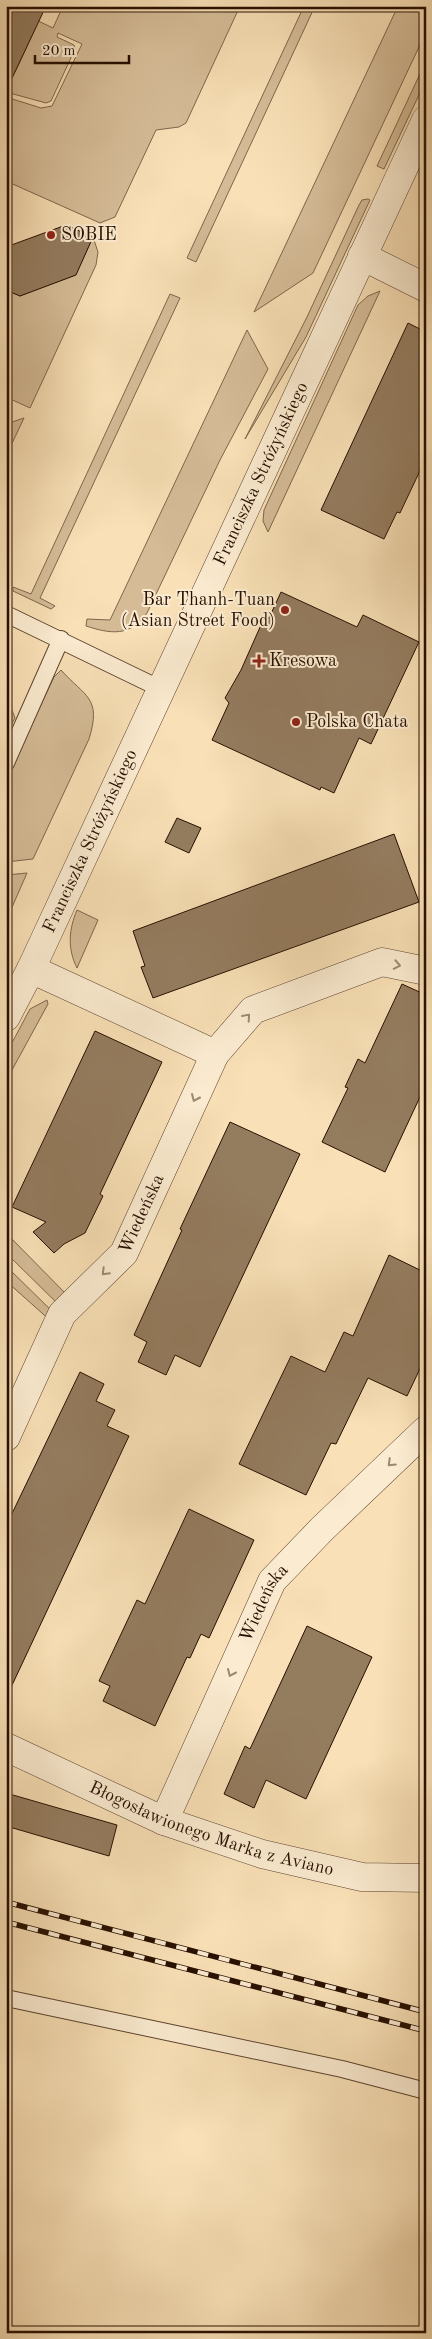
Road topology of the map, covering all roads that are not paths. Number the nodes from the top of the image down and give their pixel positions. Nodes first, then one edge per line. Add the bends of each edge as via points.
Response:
1 (426, 120) edge
2 (362, 256) junction
3 (426, 288) edge
4 (6, 614) edge
5 (61, 639) junction
6 (161, 689) junction
7 (6, 763) edge
8 (31, 969) junction
9 (426, 971) edge
10 (6, 1017) edge
11 (215, 1054) junction
12 (426, 1430) edge
13 (6, 1437) edge
14 (6, 1747) edge
15 (164, 1821) junction
16 (426, 1878) edge
17 (6, 1998) edge
18 (426, 2091) edge

1 - 2 street, Franciszka Stróżyńskiego
2 - 3 street
2 - 6 street, Franciszka Stróżyńskiego
4 - 5 lane
5 - 6 lane
5 - 7 lane
6 - 8 street, Franciszka Stróżyńskiego
8 - 10 street, Franciszka Stróżyńskiego
8 - 11 street
11 -> 9 street, Wiedeńska via 253,1010 382,962
11 -> 13 street, Wiedeńska via 124,1253 62,1314
12 -> 15 street, Wiedeńska via 272,1581
14 - 15 street, Błogosławionego Marka z Aviano
15 - 16 street, Błogosławionego Marka z Aviano via 262,1854 362,1877
17 - 18 lane via 342,2069

